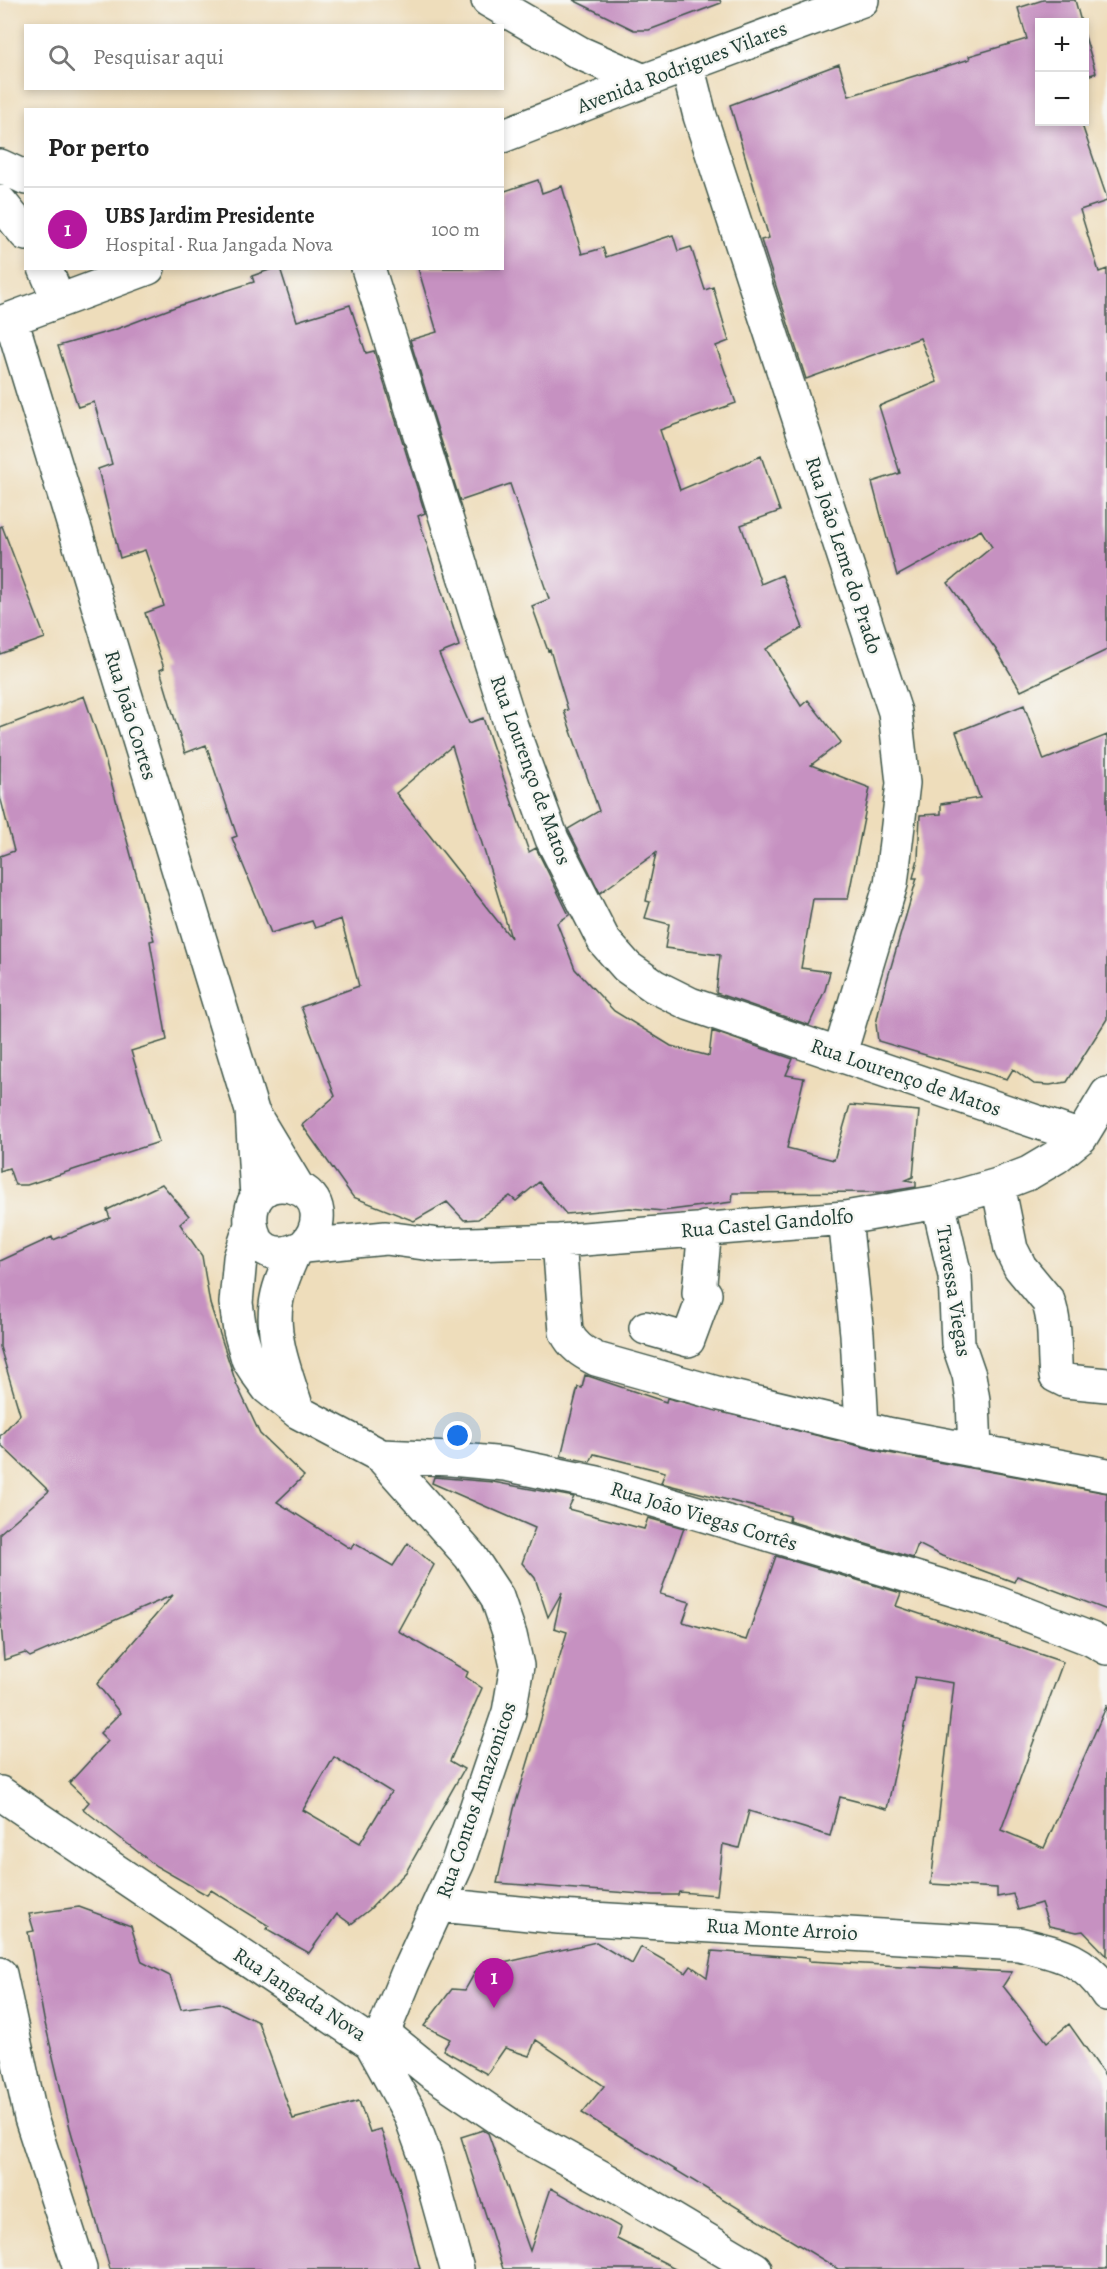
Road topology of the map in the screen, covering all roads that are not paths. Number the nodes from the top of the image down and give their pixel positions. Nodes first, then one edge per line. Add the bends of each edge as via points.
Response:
1 (488, 0) edge
2 (862, 0) edge
3 (687, 65) junction
4 (644, 81) junction
5 (504, 135) edge
6 (0, 166) edge
7 (24, 177) edge
8 (0, 202) edge
9 (24, 232) edge
10 (46, 270) edge
11 (143, 270) edge
12 (369, 270) edge
13 (59, 301) junction
14 (6, 321) edge
15 (840, 1053) junction
16 (1107, 1094) edge
17 (252, 1111) junction
18 (1081, 1137) junction
19 (998, 1185) junction
20 (306, 1196) junction
21 (938, 1202) junction
22 (253, 1212) junction
23 (845, 1218) junction
24 (705, 1228) junction
25 (386, 1238) junction
26 (560, 1240) junction
27 (299, 1249) junction
28 (646, 1328) dead end
29 (1107, 1384) edge
30 (298, 1412) junction
31 (862, 1428) junction
32 (975, 1451) junction
33 (381, 1456) junction
34 (1107, 1475) edge
35 (1107, 1648) edge
36 (0, 1793) edge
37 (440, 1905) junction
38 (0, 1974) edge
39 (1107, 1994) edge
40 (377, 2038) junction
41 (0, 2101) edge
42 (31, 2118) junction
43 (80, 2269) edge
44 (457, 2269) edge
45 (755, 2269) edge

1 - 4 street via 579,53
2 - 3 street, Avenida Rodrigues Vilares
3 - 4 street, Avenida Rodrigues Vilares
3 - 15 street, Rua João Leme do Prado via 700,116 895,712 903,783 891,884
4 - 5 street, Avenida Rodrigues Vilares
6 - 7 street
8 - 9 street
10 - 13 street
11 - 13 street
12 - 15 street, Rua Lourenço de Matos via 515,736 552,839 604,942 627,967 690,1004
13 - 14 street
14 - 17 street, Rua João Cortes
15 - 18 street, Rua Lourenço de Matos
16 - 18 street, Rua Castel Gandolfo
17 - 20 street
17 - 22 street
18 - 19 street, Rua Castel Gandolfo via 1029,1173
19 - 21 street, Rua Castel Gandolfo
19 - 29 street via 1011,1249 1051,1308 1056,1376 1066,1382
20 - 22 street via 287,1185 275,1185
20 - 25 street, Rua Castel Gandolfo
20 - 27 street via 317,1215 317,1227 312,1238
21 - 23 street, Rua Castel Gandolfo
21 - 32 street, Travessa Viegas via 955,1276 958,1343 974,1400
22 - 27 street via 254,1238 262,1246 282,1253
22 - 30 street, Rua João Viegas Cortês via 237,1279 240,1331 248,1359 262,1381
23 - 24 street, Rua Castel Gandolfo
23 - 31 street
24 - 26 street, Rua Castel Gandolfo
24 - 28 street via 699,1293 705,1294 688,1340
25 - 26 street, Rua Castel Gandolfo via 440,1245
25 - 27 street, Rua Castel Gandolfo
26 - 31 street via 566,1332 580,1351 720,1394
27 - 30 street via 279,1289 275,1308 279,1342
30 - 33 street, Rua João Viegas Cortês
31 - 32 street
32 - 34 street
33 - 35 street, Rua João Viegas Cortês via 506,1464 597,1483 992,1601
33 - 37 street, Rua Contos Amazonicos via 470,1556 492,1589 517,1666 509,1712
36 - 40 street, Rua Jangada Nova
37 - 39 street, Rua Monte Arroio via 560,1917 1019,1944 1069,1959 1090,1971
37 - 40 street, Rua Contos Amazonicos
38 - 42 street
40 - 44 street via 427,2162
40 - 45 street, Rua Jangada Nova via 526,2136
41 - 42 street
42 - 43 street

